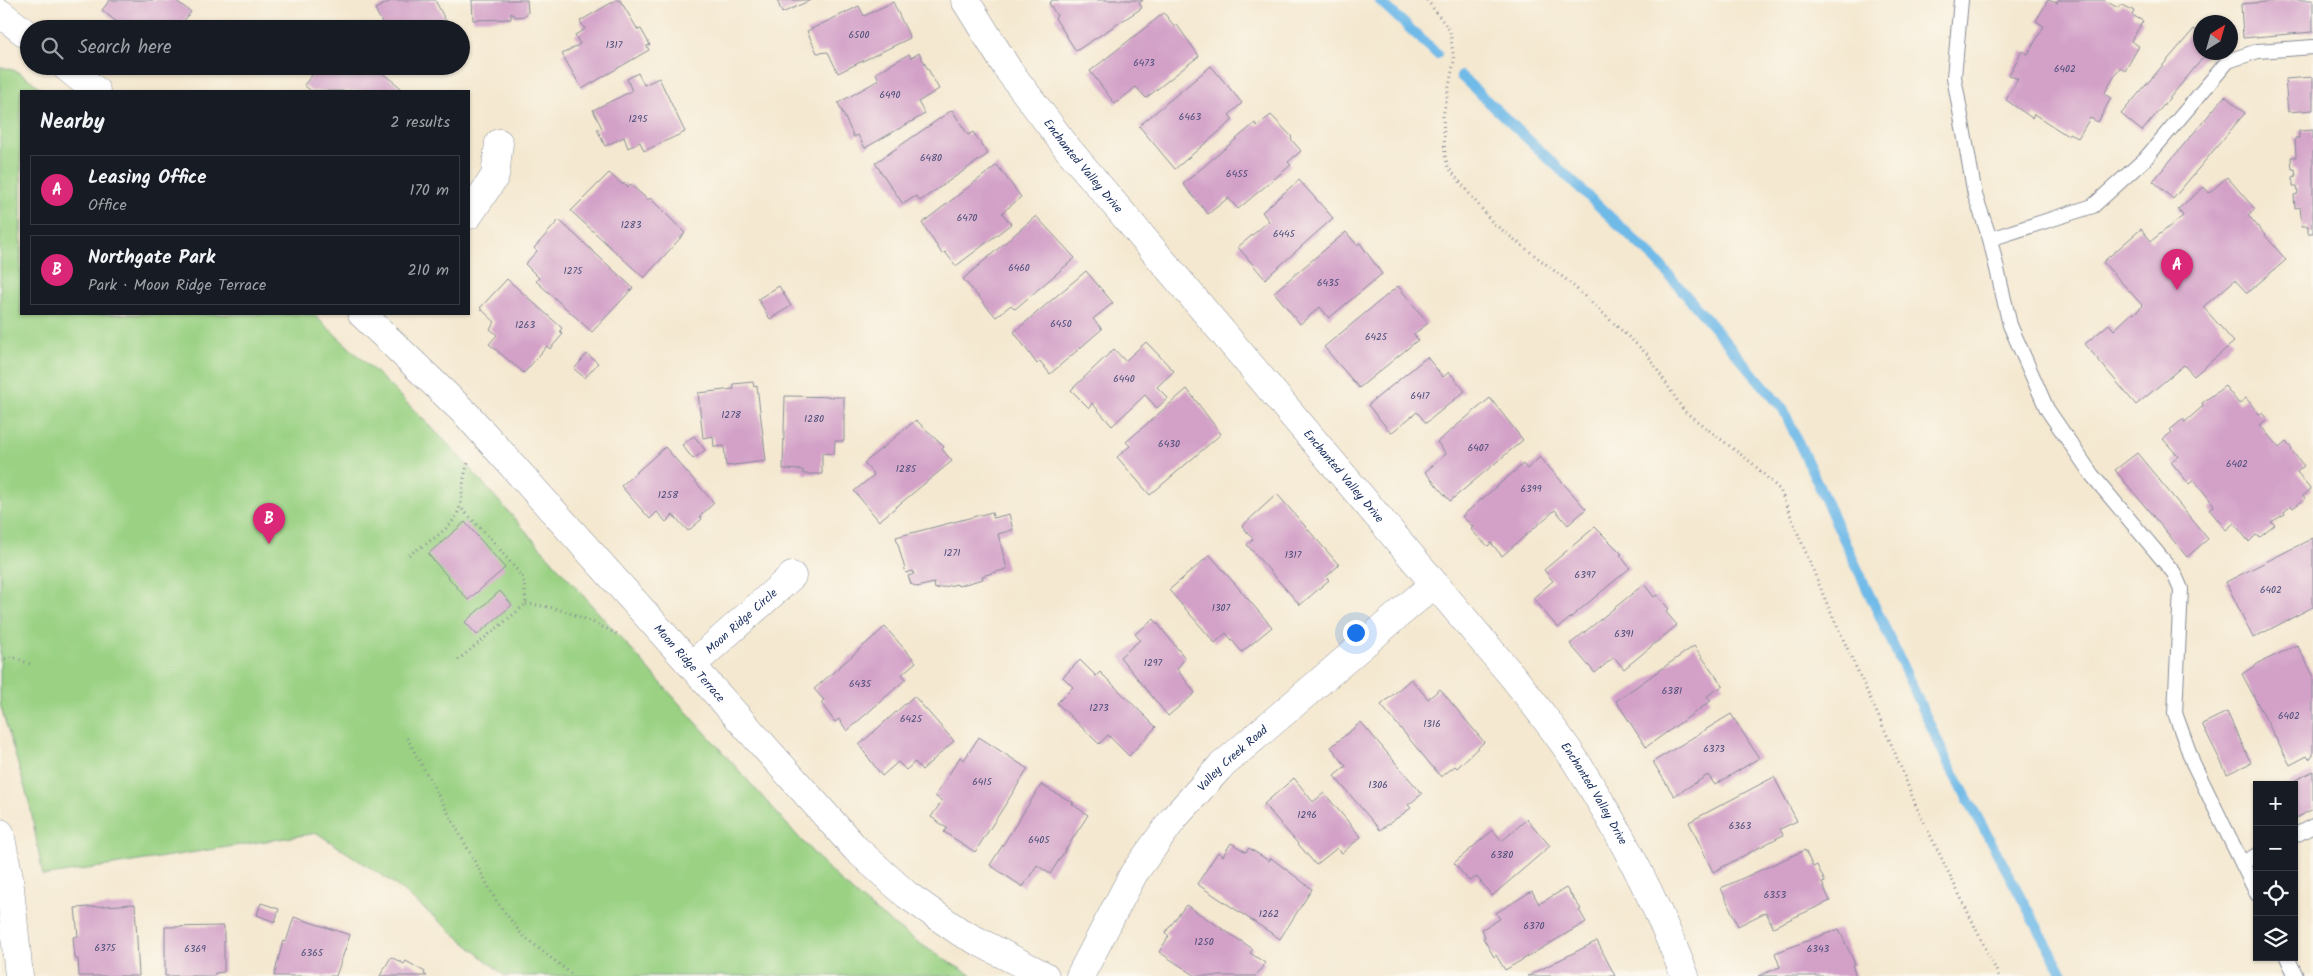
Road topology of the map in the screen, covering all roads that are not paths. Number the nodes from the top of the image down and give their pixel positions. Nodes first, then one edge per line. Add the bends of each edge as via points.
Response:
1 (3, 0) edge
2 (965, 0) edge
3 (1960, 0) edge
4 (0, 4) edge
5 (0, 13) edge
6 (20, 29) edge
7 (2313, 47) edge
8 (76, 75) edge
9 (95, 90) edge
10 (499, 143) dead end
11 (470, 214) edge
12 (1990, 239) junction
13 (379, 319) edge
14 (792, 576) dead end
15 (1434, 584) junction
16 (692, 665) junction
17 (2313, 826) edge
18 (0, 833) edge
19 (2298, 834) edge
20 (2253, 857) edge
21 (2242, 863) junction
22 (2253, 886) edge
23 (2289, 961) edge
24 (19, 976) edge
25 (1045, 976) edge
26 (1080, 976) edge
27 (1685, 976) edge
28 (2296, 976) edge

1 - 4 street
2 - 15 street, Enchanted Valley Drive via 1009,71 1068,149
3 - 12 lane via 1954,77 1975,195
5 - 6 street
7 - 12 lane via 2258,52 2228,61 2145,159 2093,206
8 - 9 street
10 - 11 street via 495,176
12 - 21 lane via 2010,325 2047,409 2092,476 2174,573 2181,590 2175,713 2193,763
13 - 16 street, Moon Ridge Terrace
14 - 16 street, Moon Ridge Circle
15 - 26 street, Valley Creek Road via 1218,768 1174,818 1134,873
15 - 27 street, Enchanted Valley Drive via 1514,678 1572,756 1621,834 1663,919
16 - 25 street, Moon Ridge Terrace via 856,849 907,895 960,932
17 - 19 lane
18 - 24 street via 9,878
20 - 21 lane
21 - 22 lane
23 - 28 lane

